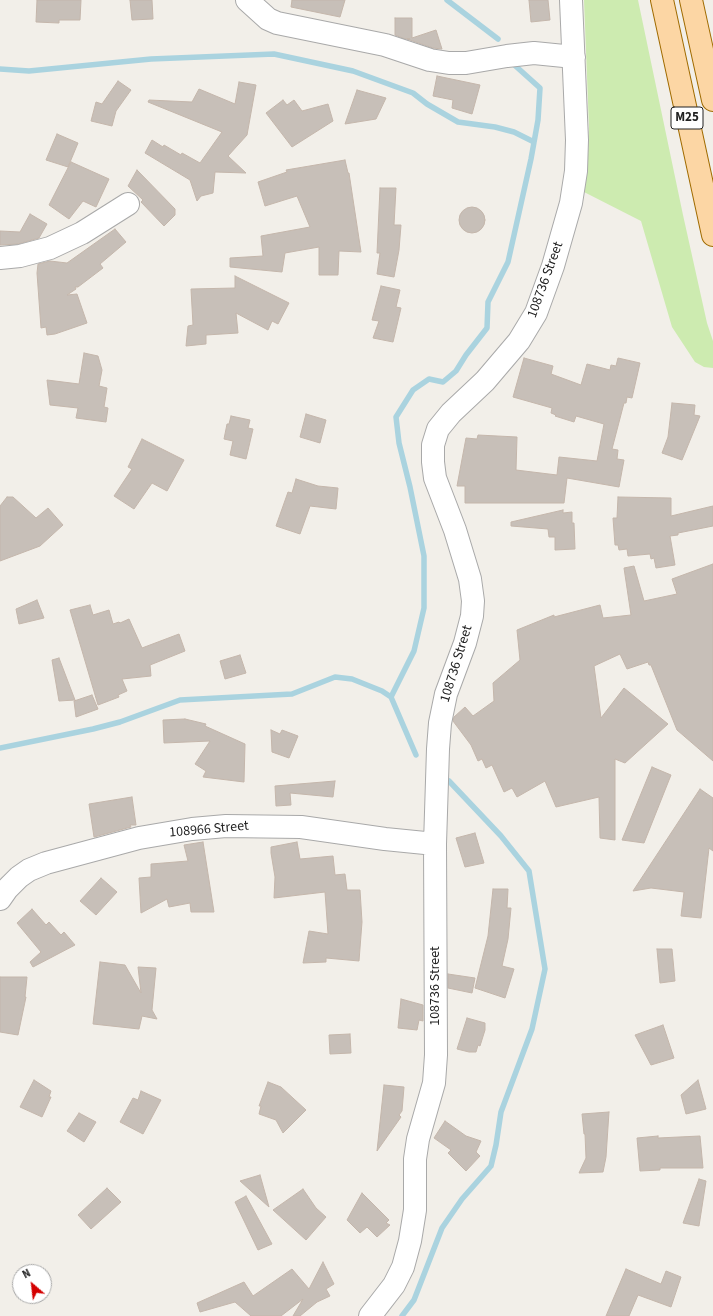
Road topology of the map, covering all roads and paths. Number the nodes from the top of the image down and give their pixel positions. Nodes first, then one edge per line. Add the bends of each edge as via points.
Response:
1 (247, 0) edge
2 (571, 0) edge
3 (662, 0) edge
4 (691, 0) edge
5 (574, 57) junction
6 (713, 100) edge
7 (128, 204) dead end
8 (713, 235) edge
9 (0, 258) edge
10 (435, 844) junction
11 (0, 899) edge
12 (370, 1316) edge

1 - 5 street via 268,20 277,24 385,45 430,60 466,64 534,54
2 - 5 street, 108736 Street
3 - 8 main road, M25
4 - 6 main road, M25
5 - 10 street, 108736 Street via 576,171 571,203 536,313 519,341 485,381 438,429 433,444 435,478 455,530 470,579 473,602 465,643 446,694 440,723
7 - 9 street via 82,233 50,248
10 - 11 street, 108966 Street via 301,827 226,826 192,829 139,838 46,863 18,877
10 - 12 street, 108736 Street via 434,1083 418,1139 415,1159 415,1210 403,1267 394,1285

